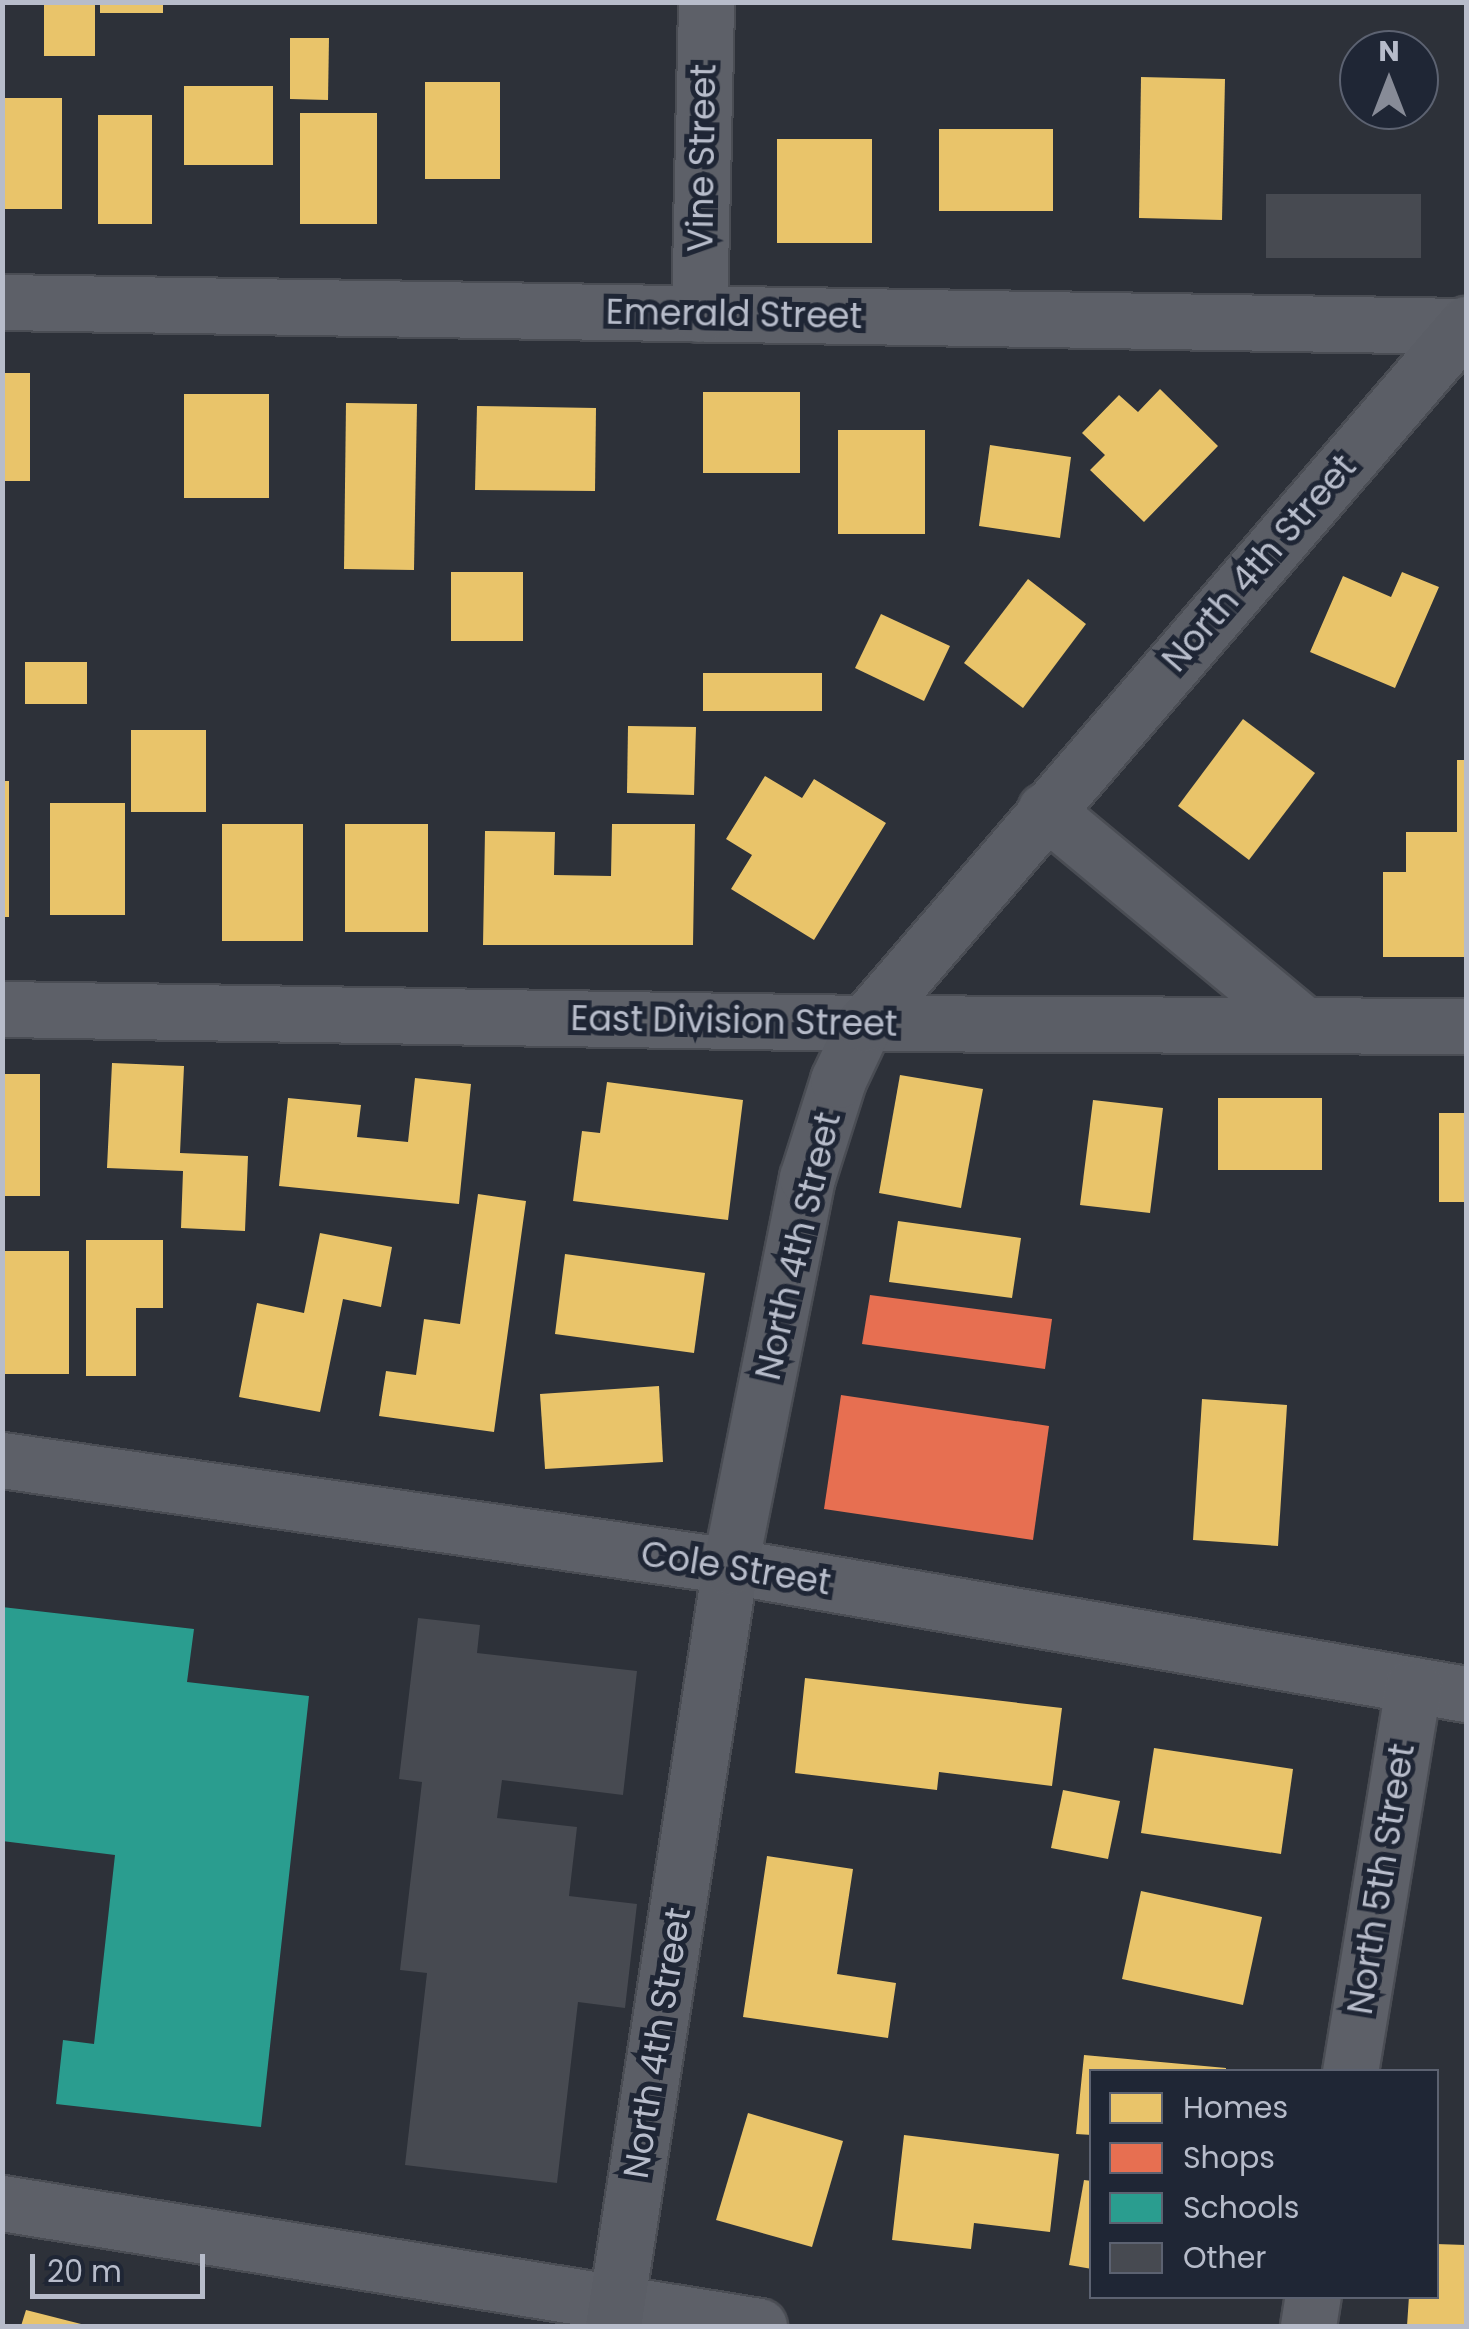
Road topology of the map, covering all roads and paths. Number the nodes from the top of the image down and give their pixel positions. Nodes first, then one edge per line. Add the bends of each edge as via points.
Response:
1 (706, 2) edge
2 (2, 302) edge
3 (698, 314) junction
4 (1466, 326) edge
5 (1045, 810) junction
6 (2, 1010) edge
7 (864, 1023) junction
8 (1302, 1023) junction
9 (1466, 1026) edge
10 (2, 1460) edge
11 (730, 1566) junction
12 (1413, 1686) junction
13 (1466, 1694) edge
14 (1350, 2069) edge
15 (2, 2203) edge
16 (1312, 2299) edge
17 (615, 2315) edge
18 (759, 2326) edge
19 (1308, 2326) edge

1 - 3 street, Vine Street
2 - 3 street, Emerald Street
3 - 4 street, Emerald Street
4 - 5 street, North 4th Street
5 - 7 street, North 4th Street
5 - 8 street
6 - 7 street, East Division Street
7 - 8 street, East Division Street
7 - 11 street, North 4th Street via 807,1178
8 - 9 street, East Division Street
10 - 11 street, Cole Street
11 - 12 street, Cole Street
11 - 17 street, North 4th Street
12 - 13 street, Cole Street
12 - 14 street, North 5th Street
15 - 17 street
16 - 19 street
17 - 18 street

